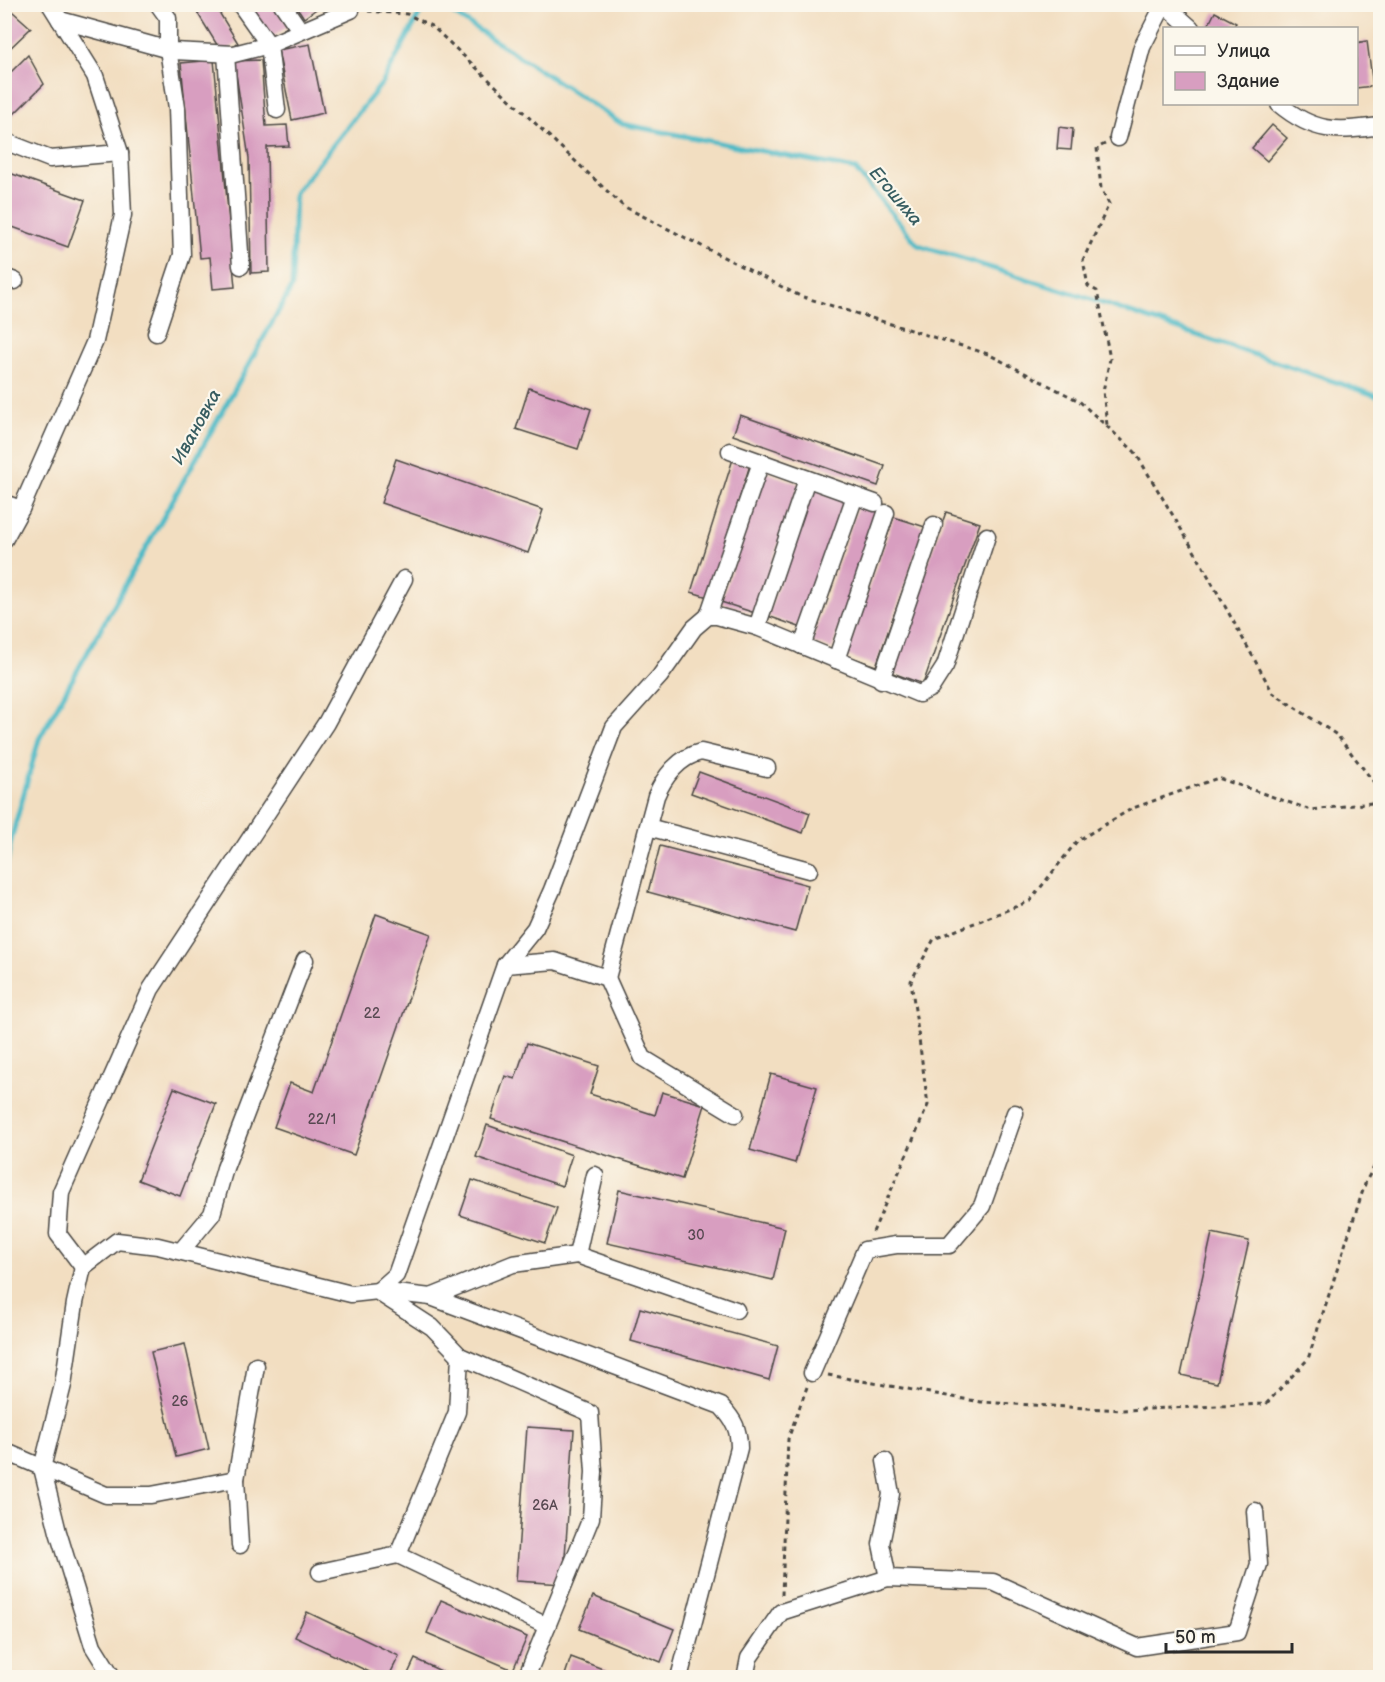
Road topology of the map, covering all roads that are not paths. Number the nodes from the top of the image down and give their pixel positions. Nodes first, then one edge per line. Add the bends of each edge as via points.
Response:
1 (50, 4) edge
2 (158, 4) edge
3 (240, 4) edge
4 (282, 4) edge
5 (1164, 4) edge
6 (351, 7) edge
7 (60, 20) junction
8 (1190, 27) edge
9 (300, 30) junction
10 (269, 45) junction
11 (168, 49) junction
12 (226, 54) junction
13 (1280, 105) edge
14 (278, 110) dead end
15 (1380, 126) edge
16 (1118, 138) road end
17 (4, 141) edge
18 (120, 153) junction
19 (241, 266) dead end
20 (156, 333) dead end
21 (730, 451) dead end
22 (761, 462) junction
23 (807, 479) junction
24 (855, 496) junction
25 (4, 502) edge
26 (21, 509) junction
27 (934, 525) dead end
28 (987, 536) dead end
29 (4, 540) edge
30 (404, 579) dead end
31 (708, 616) junction
32 (757, 627) junction
33 (802, 646) junction
34 (836, 660) junction
35 (881, 680) junction
36 (767, 768) dead end
37 (648, 827) junction
38 (809, 870) dead end
39 (305, 960) dead end
40 (505, 965) junction
41 (607, 978) junction
42 (1015, 1113) dead end
43 (735, 1114) dead end
44 (595, 1175) dead end
45 (182, 1251) junction
46 (577, 1255) junction
47 (83, 1267) junction
48 (378, 1291) junction
49 (431, 1297) junction
50 (736, 1310) dead end
51 (460, 1356) junction
52 (256, 1366) dead end
53 (812, 1373) road end
54 (4, 1451) edge
55 (885, 1461) dead end
56 (42, 1468) junction
57 (236, 1479) junction
58 (1255, 1511) dead end
59 (240, 1545) dead end
60 (398, 1555) junction
61 (320, 1572) dead end
62 (888, 1578) junction
63 (547, 1626) junction
64 (113, 1677) edge
65 (526, 1677) edge
66 (679, 1677) edge
67 (745, 1677) edge

1 - 7 street
2 - 11 street via 168,18
3 - 10 street
4 - 9 street
5 - 8 street
5 - 16 street via 1142,47
6 - 9 street
7 - 11 street
7 - 18 street via 95,76
9 - 10 street
10 - 12 street
10 - 14 street
11 - 12 street
11 - 20 street via 177,108 182,255
12 - 19 street
13 - 15 street via 1300,121 1343,131
17 - 18 street via 50,159
18 - 26 street via 123,215 95,341
21 - 22 street
22 - 23 street
22 - 31 street
23 - 24 street
23 - 32 street
24 - 33 street
24 - 34 street via 880,508
25 - 26 street
26 - 29 street
27 - 35 street
28 - 35 street via 945,666 931,688 919,694
30 - 47 street via 326,723 151,989 61,1192 57,1234
31 - 32 street
31 - 40 street via 614,727 552,890 535,927
32 - 33 street
33 - 34 street
34 - 35 street
36 - 37 street via 715,754 691,754 661,784
37 - 38 street
37 - 41 street
39 - 45 street via 225,1168 212,1214
40 - 41 street via 555,961
40 - 48 street via 396,1275
41 - 43 street via 643,1058
42 - 53 street via 982,1206 949,1245 896,1245 866,1250
44 - 46 street
45 - 47 street via 117,1241
45 - 48 street via 351,1294
46 - 49 street via 513,1264
46 - 50 street
47 - 56 street via 63,1385
48 - 49 street
48 - 51 street via 432,1327
49 - 66 street via 721,1406 733,1419 739,1431 739,1448
51 - 60 street via 457,1412
51 - 63 street via 590,1413 594,1472 591,1518
52 - 57 street
54 - 56 street
55 - 62 street via 891,1494 881,1545
56 - 57 street via 106,1495 151,1495
56 - 64 street via 93,1646
57 - 59 street
58 - 62 street via 1259,1564 1237,1632 1137,1647 993,1582
60 - 61 street
60 - 63 street
62 - 67 street via 781,1612 749,1659
63 - 65 street

